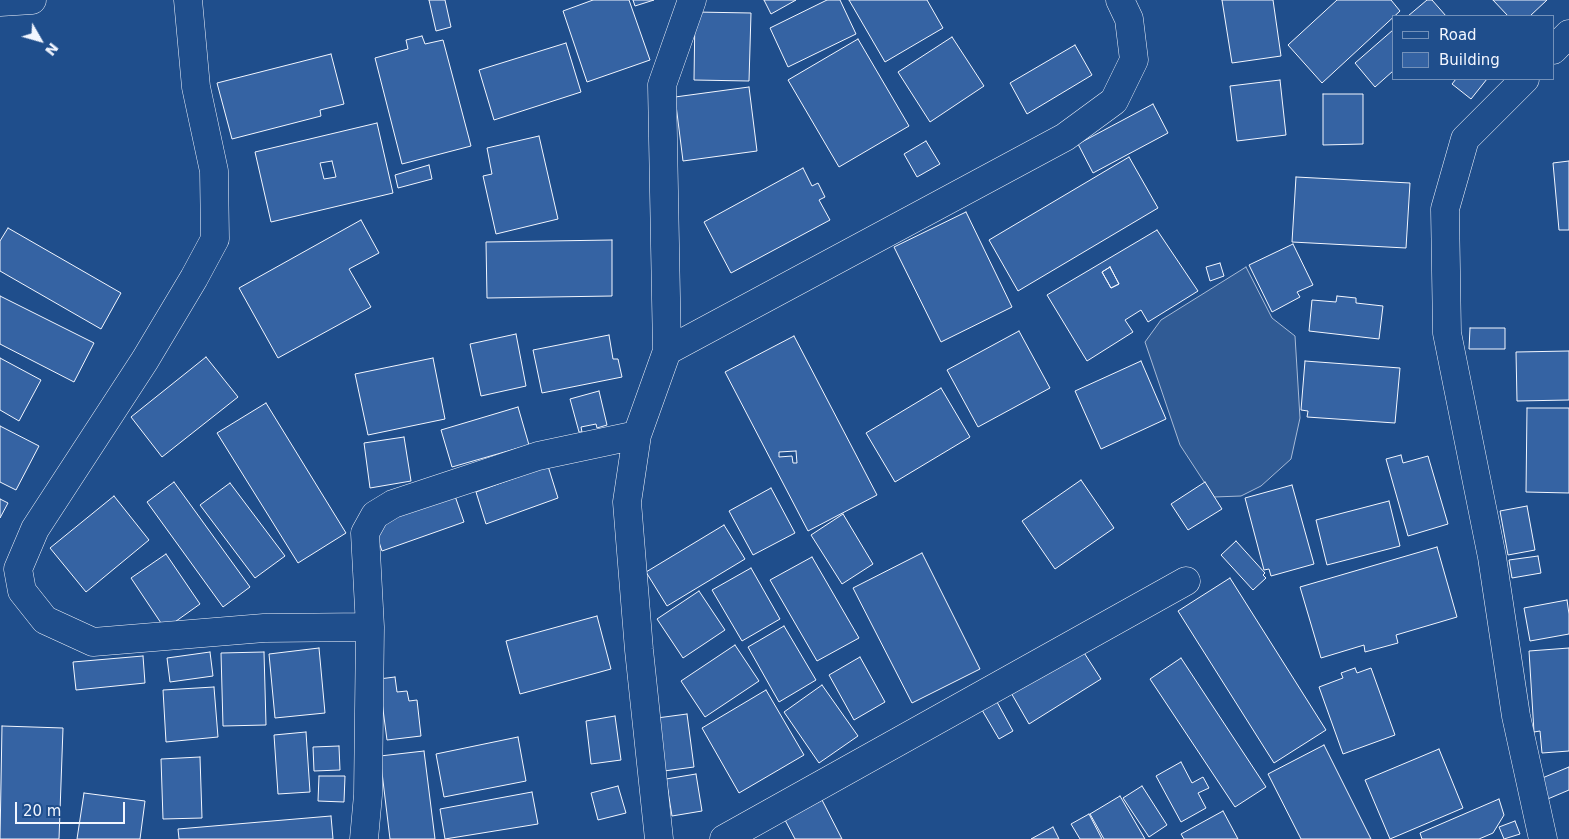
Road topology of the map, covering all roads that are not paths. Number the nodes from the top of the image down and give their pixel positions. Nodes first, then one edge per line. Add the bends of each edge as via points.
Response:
1 (32, 0) edge
2 (188, 0) edge
3 (692, 0) edge
4 (1120, 0) edge
5 (0, 2) edge
6 (1569, 34) edge
7 (1554, 49) edge
8 (1524, 80) edge
9 (667, 351) junction
10 (636, 436) junction
11 (1186, 580) dead end
12 (370, 627) junction
13 (364, 839) edge
14 (659, 839) edge
15 (724, 839) edge
16 (1543, 839) edge

1 - 5 street
2 - 12 street via 196,87 214,171 215,239 145,360 35,529 18,568 22,591 45,620 93,642 264,628
3 - 9 street via 662,85
4 - 9 street via 1129,19 1134,60 1114,101 1065,137
6 - 7 street
8 - 16 street via 1465,139 1445,209 1447,334 1492,557 1516,716
9 - 10 street
10 - 12 street via 538,456 392,504 375,515 365,534
10 - 14 street via 627,502
11 - 15 street
12 - 13 street via 368,795

